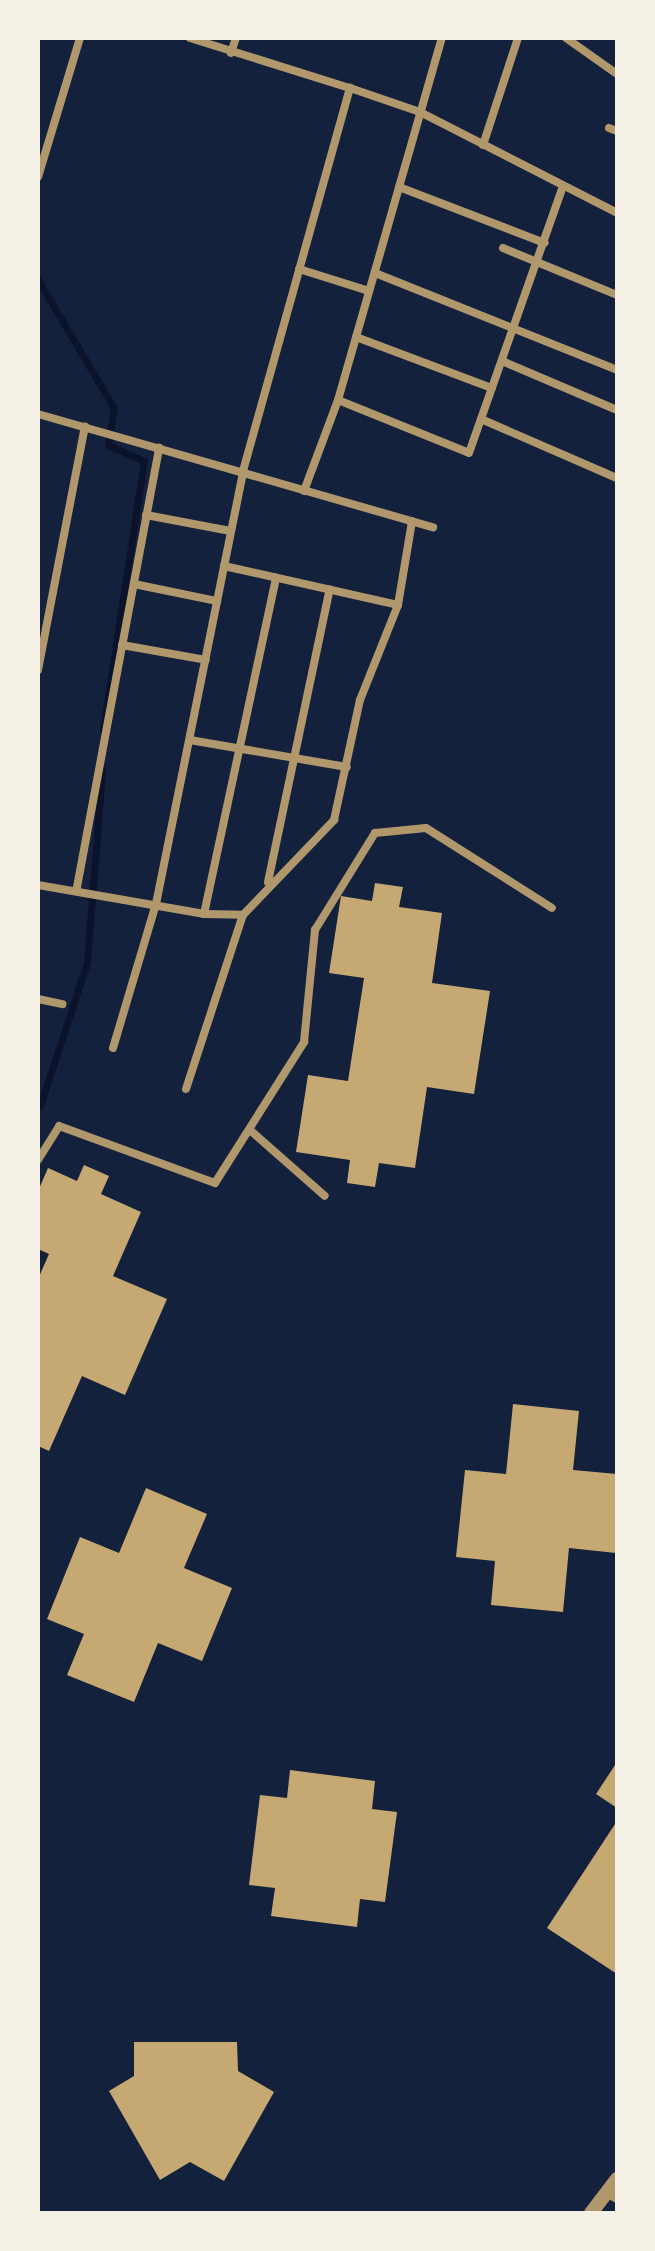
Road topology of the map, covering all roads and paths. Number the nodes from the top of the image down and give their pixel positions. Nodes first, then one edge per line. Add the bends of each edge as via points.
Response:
1 (80, 38) edge
2 (190, 38) edge
3 (236, 38) edge
4 (430, 38) edge
5 (518, 38) edge
6 (566, 38) edge
7 (441, 40) edge
8 (231, 53) junction
9 (615, 70) edge
10 (350, 88) junction
11 (420, 112) junction
12 (483, 145) junction
13 (38, 177) edge
14 (563, 186) junction
15 (399, 187) junction
16 (617, 213) edge
17 (545, 243) junction
18 (503, 248) dead end
19 (538, 262) junction
20 (299, 269) junction
21 (375, 273) junction
22 (369, 291) junction
23 (617, 295) edge
24 (514, 328) junction
25 (356, 337) junction
26 (502, 361) junction
27 (617, 370) edge
28 (492, 388) junction
29 (338, 400) junction
30 (617, 410) edge
31 (38, 414) edge
32 (481, 419) junction
33 (85, 427) junction
34 (159, 448) junction
35 (243, 471) junction
36 (617, 478) edge
37 (304, 491) junction
38 (146, 515) junction
39 (412, 521) junction
40 (433, 527) dead end
41 (231, 531) junction
42 (224, 566) junction
43 (276, 578) junction
44 (134, 584) junction
45 (330, 589) junction
46 (217, 601) junction
47 (398, 605) junction
48 (122, 645) junction
49 (206, 660) junction
50 (38, 670) edge
51 (190, 740) junction
52 (239, 752) junction
53 (297, 759) junction
54 (347, 767) junction
55 (268, 884) junction
56 (38, 885) edge
57 (81, 888) junction
58 (156, 904) junction
59 (552, 908) dead end
60 (204, 914) junction
61 (243, 915) junction
62 (38, 999) edge
63 (62, 1004) dead end
64 (113, 1048) dead end
65 (186, 1089) dead end
66 (251, 1131) junction
67 (38, 1160) edge
68 (325, 1196) dead end
69 (617, 2179) edge
70 (612, 2196) edge
71 (591, 2213) edge

1 - 13 street
2 - 8 street
3 - 8 street
4 - 7 street
5 - 12 street
6 - 9 street
7 - 11 street
8 - 10 street
10 - 11 street
10 - 20 street
11 - 12 street
11 - 15 street
12 - 14 street
14 - 16 street
14 - 17 street
15 - 17 street
15 - 21 street
17 - 19 street
18 - 19 street
19 - 23 street
19 - 24 street
20 - 22 street
20 - 35 street
21 - 22 street
21 - 24 street
22 - 25 street
24 - 26 street
24 - 27 street
25 - 28 street
25 - 29 street
26 - 28 street
26 - 30 street
28 - 32 street
29 - 32 street via 469,453
29 - 37 street
31 - 33 street
32 - 36 street
33 - 34 street
33 - 50 street
34 - 35 street
34 - 38 street
35 - 37 street
35 - 41 street
37 - 39 street
38 - 41 street
38 - 44 street
39 - 40 street
39 - 47 street
41 - 42 street
42 - 43 street
42 - 46 street
43 - 45 street
43 - 52 street
44 - 46 street
44 - 48 street
45 - 47 street
45 - 53 street
46 - 49 street
47 - 54 street via 360,700
48 - 49 street
48 - 57 street
49 - 51 street
51 - 52 street
51 - 58 street
52 - 53 street
52 - 60 street
53 - 54 street
53 - 55 street
54 - 55 street via 334,820
55 - 61 street
56 - 57 street
57 - 58 street
58 - 60 street
58 - 64 street
59 - 66 street via 426,828 375,833 315,930 304,1042
60 - 61 street
61 - 65 street
62 - 63 street
66 - 67 street via 215,1183 201,1184 59,1126
66 - 68 street
69 - 70 street
70 - 71 street

